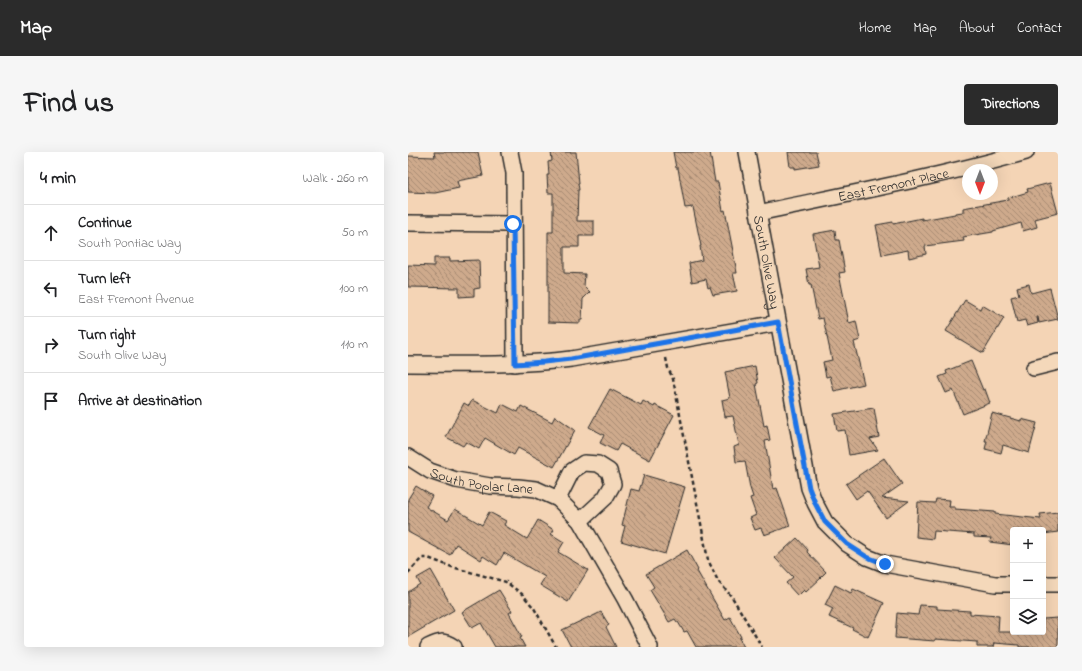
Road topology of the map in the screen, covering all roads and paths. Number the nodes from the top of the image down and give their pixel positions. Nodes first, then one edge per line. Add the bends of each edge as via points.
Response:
1 (510, 152) edge
2 (747, 152) edge
3 (1026, 152) edge
4 (758, 213) junction
5 (408, 223) edge
6 (513, 224) junction
7 (778, 322) junction
8 (664, 343) junction
9 (1058, 362) edge
10 (408, 364) edge
11 (515, 364) junction
12 (1034, 368) dead end
13 (408, 457) edge
14 (558, 499) junction
15 (580, 521) junction
16 (408, 573) edge
17 (1010, 584) edge
18 (1046, 584) edge
19 (1058, 584) edge
20 (428, 647) edge
21 (454, 647) edge
22 (556, 647) edge
23 (650, 647) edge
24 (762, 647) edge

1 - 6 street via 514,173
2 - 4 street, South Olive Way
3 - 4 street, East Fremont Place via 922,178
4 - 7 street, South Olive Way
5 - 6 street
6 - 11 street
7 - 8 street
7 - 17 street, South Olive Way via 809,488 825,522 847,544 867,557 885,564 995,584
8 - 11 street via 571,359
8 - 24 path via 708,560 718,581 732,597
9 - 12 street
10 - 11 street
13 - 14 street, South Poplar Lane via 430,471 449,478 490,486 536,489
14 - 15 street, South Poplar Lane
14 - 15 street via 572,471 584,463 598,464 609,471 613,484 605,498
15 - 23 street, South Poplar Lane
16 - 22 path via 422,558 428,558 506,582 522,594 534,608
18 - 19 street
20 - 21 street via 438,641

